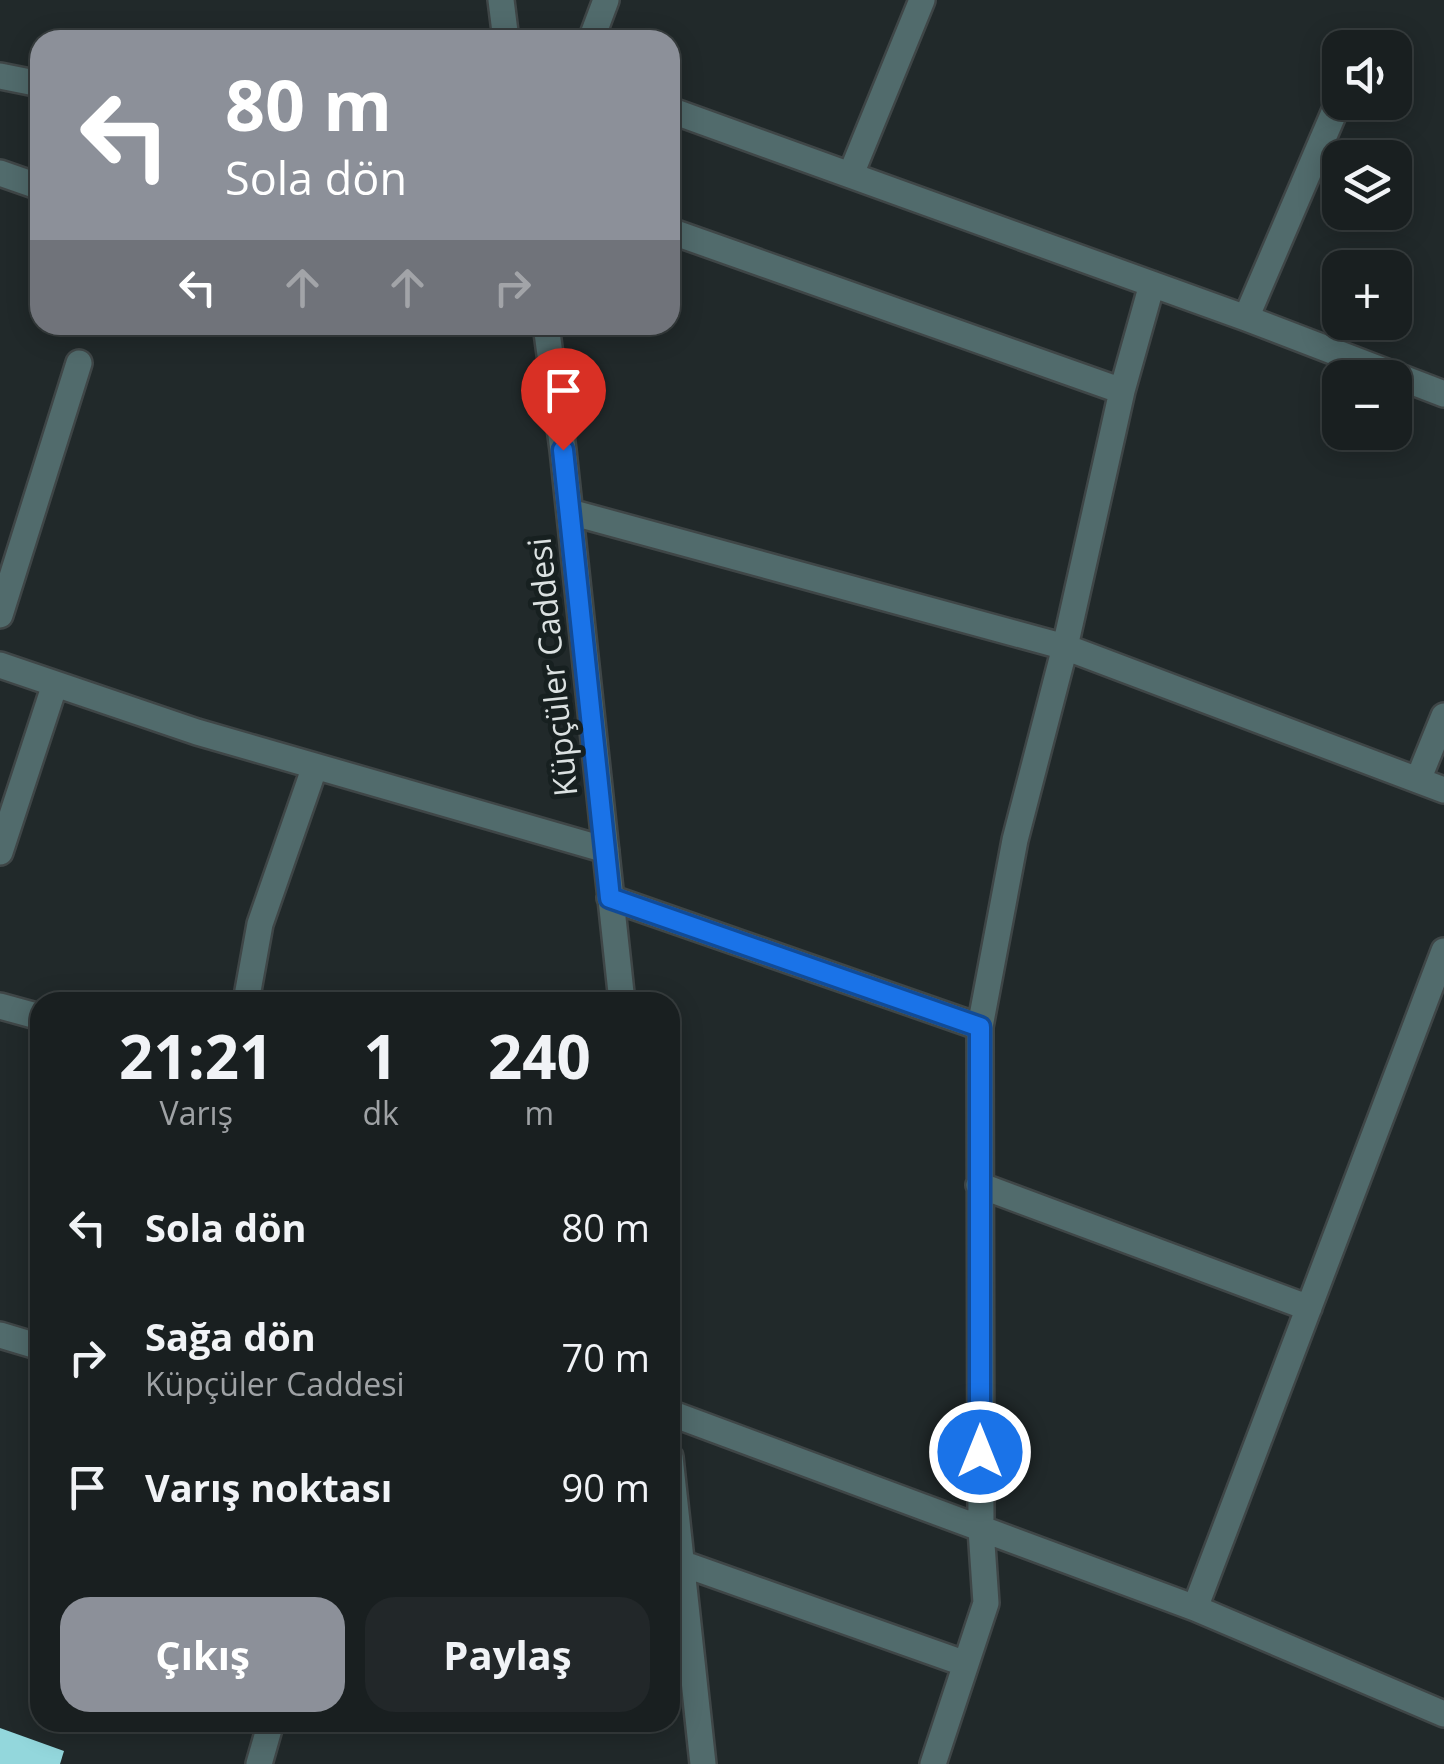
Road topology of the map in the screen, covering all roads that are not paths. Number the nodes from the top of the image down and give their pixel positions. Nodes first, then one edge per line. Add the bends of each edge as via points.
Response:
1 (501, 0) edge
2 (606, 0) edge
3 (922, 0) edge
4 (505, 30) edge
5 (594, 30) edge
6 (0, 76) edge
7 (30, 82) edge
8 (680, 114) edge
9 (1331, 120) edge
10 (0, 174) edge
11 (851, 174) junction
12 (30, 184) edge
13 (680, 235) edge
14 (1152, 284) junction
15 (1246, 318) junction
16 (547, 335) edge
17 (78, 363) dead end
18 (1122, 390) junction
19 (1444, 394) edge
20 (570, 512) junction
21 (0, 615) edge
22 (1065, 647) junction
23 (0, 665) edge
24 (55, 684) junction
25 (1444, 716) edge
26 (315, 766) junction
27 (1418, 780) junction
28 (1444, 790) edge
29 (606, 850) junction
30 (0, 852) edge
31 (610, 898) junction
32 (1444, 951) edge
33 (248, 992) edge
34 (621, 992) edge
35 (0, 1006) edge
36 (30, 1014) edge
37 (980, 1027) junction
38 (978, 1184) junction
39 (1309, 1308) junction
40 (0, 1335) edge
41 (30, 1344) edge
42 (680, 1417) edge
43 (981, 1529) junction
44 (680, 1557) edge
45 (681, 1563) junction
46 (1195, 1608) junction
47 (966, 1664) junction
48 (1444, 1714) edge
49 (268, 1732) edge
50 (260, 1764) edge
51 (704, 1764) edge
52 (933, 1764) edge

1 - 4 street
2 - 5 street
3 - 11 street
6 - 7 street
8 - 11 street
9 - 15 street
10 - 12 street
11 - 14 street
13 - 18 street
14 - 15 street
14 - 18 street
15 - 19 street
16 - 20 street, Küpçüler Caddesi
17 - 21 street
18 - 22 street
20 - 22 street
20 - 29 street, Küpçüler Caddesi
22 - 27 street
22 - 37 street via 1015,840
23 - 24 street
24 - 26 street
24 - 30 street
25 - 27 street
26 - 29 street
26 - 33 street via 260,924
27 - 28 street
29 - 31 street, Küpçüler Caddesi
31 - 34 street, Küpçüler Caddesi
31 - 37 street
32 - 39 street
35 - 36 street
37 - 38 street
38 - 39 street
38 - 43 street
39 - 46 street
40 - 41 street
42 - 43 street
43 - 46 street
43 - 47 street via 986,1603
44 - 45 street
45 - 47 street
45 - 51 street
46 - 48 street
47 - 52 street
49 - 50 street

